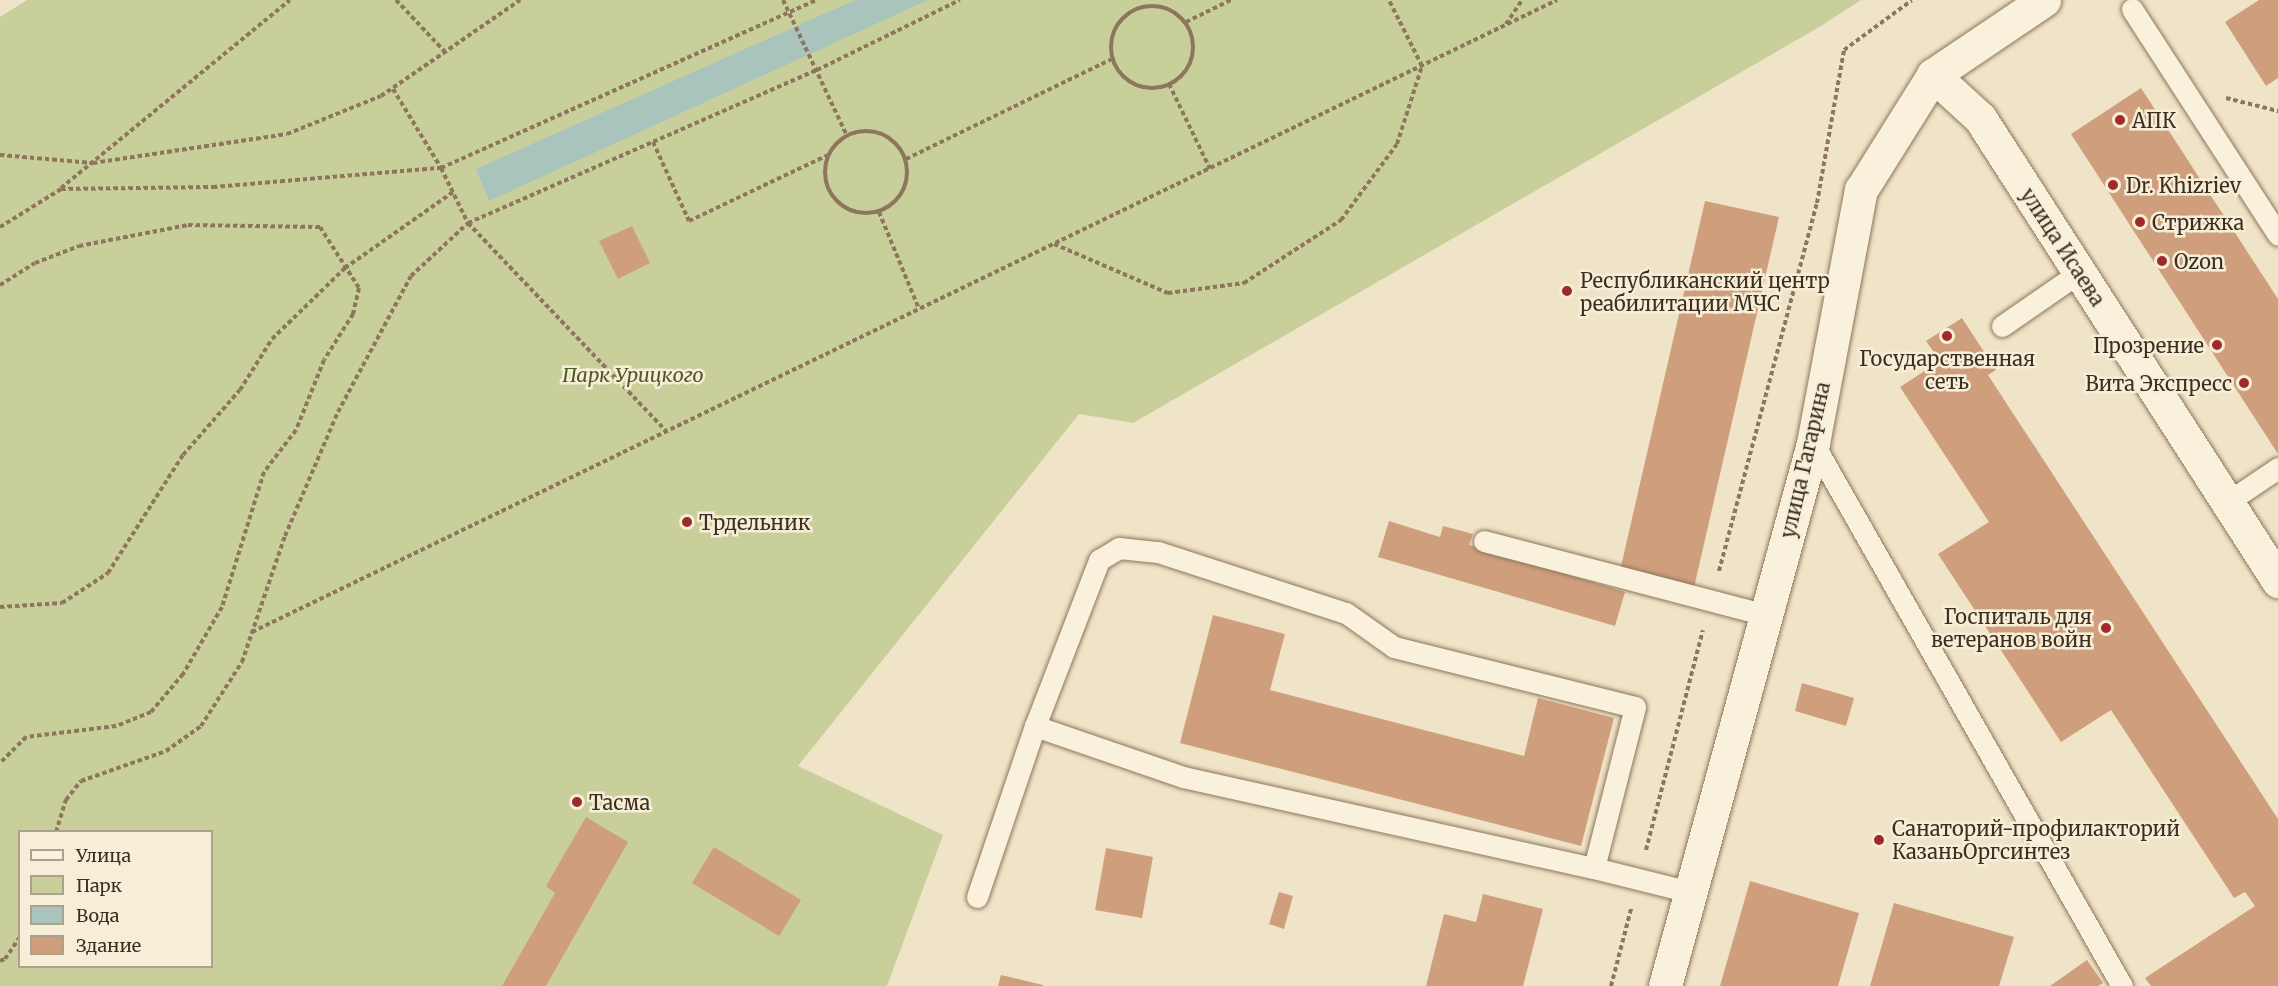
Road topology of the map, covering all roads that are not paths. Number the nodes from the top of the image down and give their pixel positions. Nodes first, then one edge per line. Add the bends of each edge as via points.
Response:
1 (2044, 0) edge
2 (2132, 9) dead end
3 (1933, 75) junction
4 (2278, 236) edge
5 (2080, 272) junction
6 (2002, 326) dead end
7 (1813, 443) junction
8 (2278, 468) edge
9 (2226, 503) junction
10 (1484, 542) dead end
11 (2278, 581) edge
12 (1766, 615) junction
13 (1035, 726) junction
14 (1594, 868) junction
15 (1690, 892) junction
16 (977, 897) dead end
17 (1665, 986) edge
18 (2122, 986) edge

1 - 3 street, улица Гагарина
2 - 4 lane
3 - 5 street, улица Исаева via 1980,118
3 - 7 street, улица Гагарина via 1861,190
5 - 6 lane
5 - 9 street, улица Исаева
7 - 12 street, улица Гагарина
7 - 18 lane
8 - 9 lane
9 - 11 street, улица Исаева
10 - 12 lane
12 - 15 street, улица Гагарина
13 - 14 lane via 1183,777
13 - 14 lane via 1099,560 1119,548 1158,552 1346,613 1394,647 1635,707
13 - 16 lane
14 - 15 lane
15 - 17 street, улица Гагарина

